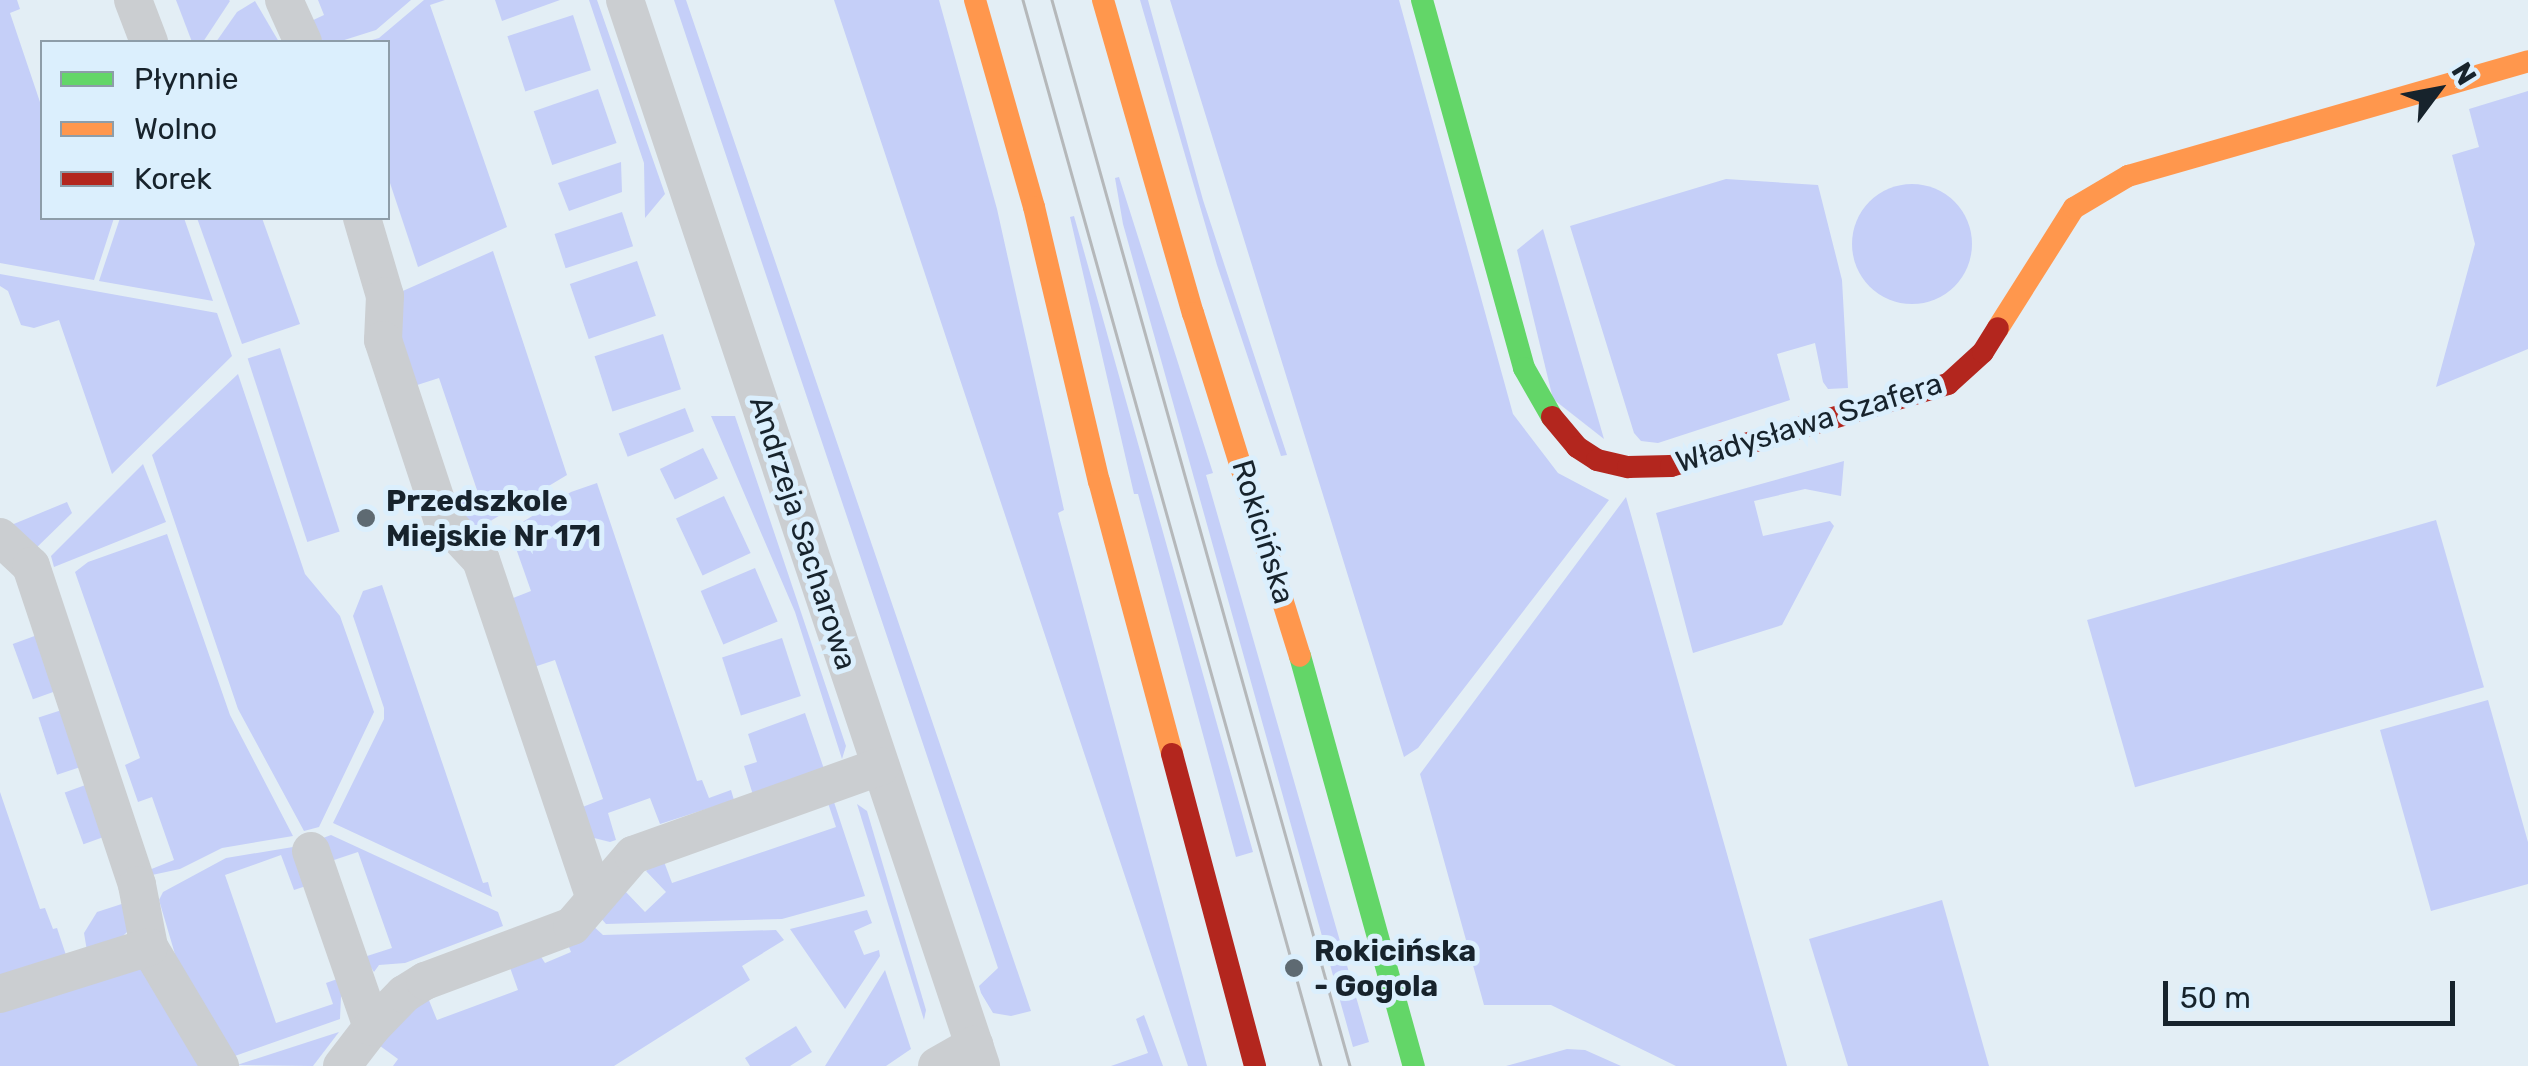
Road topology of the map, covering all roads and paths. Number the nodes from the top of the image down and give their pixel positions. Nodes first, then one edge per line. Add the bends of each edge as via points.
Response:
1 (133, 0) edge
2 (284, 0) edge
3 (625, 0) edge
4 (976, 0) edge
5 (1103, 0) edge
6 (1422, 0) edge
7 (148, 40) edge
8 (302, 40) edge
9 (2528, 61) edge
10 (363, 220) edge
11 (0, 536) edge
12 (881, 766) junction
13 (311, 852) dead end
14 (595, 898) junction
15 (149, 947) junction
16 (0, 994) edge
17 (372, 1027) junction
18 (978, 1056) edge
19 (220, 1066) edge
20 (342, 1066) edge
21 (937, 1066) edge
22 (1255, 1066) edge
23 (1414, 1066) edge

1 - 7 street
2 - 8 street
3 - 12 street, Andrzeja Sacharowa
4 - 22 main road
5 - 23 main road, Rokicińska via 1312,695
6 - 9 main road, Władysława Szafera via 1524,368 1540,402 1576,447 1628,468 1672,466 1948,384 1983,352 2074,208 2128,176
10 - 14 street via 386,296 383,340 442,518 486,573
11 - 15 street via 31,566 137,885
12 - 14 street via 644,849
12 - 18 street, Andrzeja Sacharowa
13 - 17 street
14 - 17 street via 572,926 424,981
15 - 16 street
15 - 19 street
17 - 20 street
18 - 21 street

